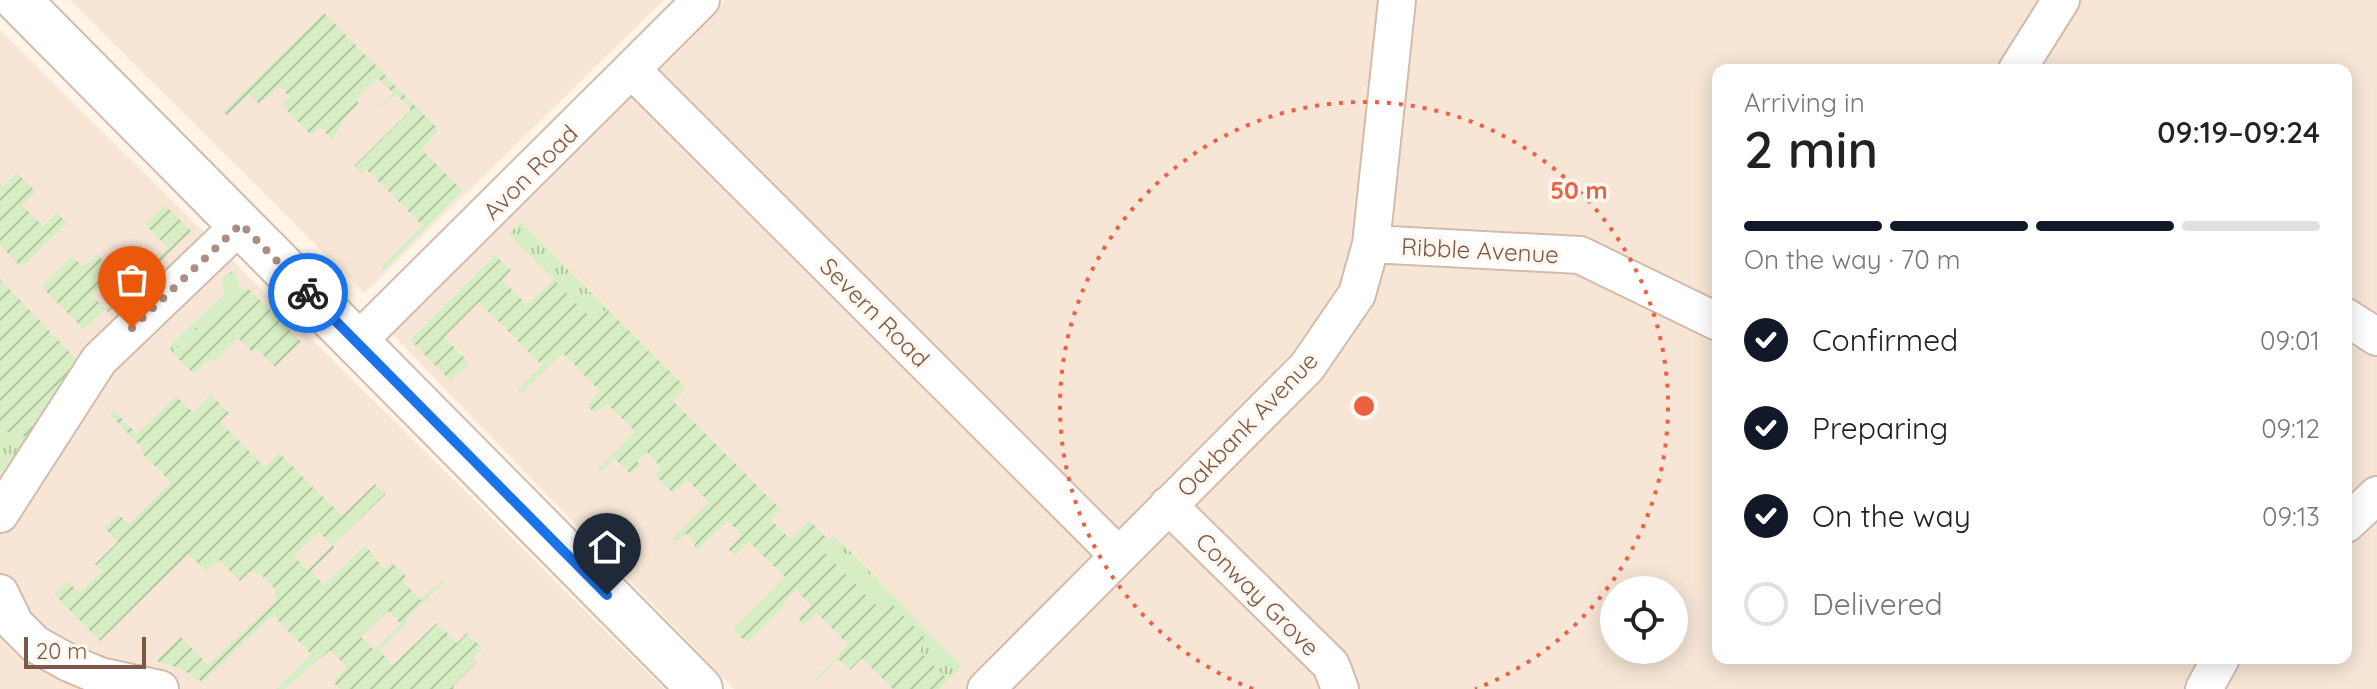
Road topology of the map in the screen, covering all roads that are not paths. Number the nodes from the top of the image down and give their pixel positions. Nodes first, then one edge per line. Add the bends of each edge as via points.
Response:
1 (18, 0) edge
2 (701, 0) edge
3 (1397, 0) edge
4 (2061, 0) edge
5 (2021, 64) edge
6 (632, 70) junction
7 (241, 224) junction
8 (1371, 244) junction
9 (1712, 319) edge
10 (2352, 321) edge
11 (2377, 337) edge
12 (357, 342) junction
13 (2377, 495) edge
14 (1168, 505) junction
15 (0, 514) edge
16 (2352, 518) edge
17 (1118, 555) junction
18 (5, 617) edge
19 (2218, 664) edge
20 (160, 689) edge
21 (700, 689) edge
22 (986, 689) edge
23 (1340, 689) edge
24 (2204, 689) edge

1 - 7 street
2 - 6 street, Avon Road
3 - 8 street, Oakbank Avenue
4 - 5 street
6 - 12 street, Avon Road
6 - 17 street, Severn Road
7 - 12 street
7 - 15 street via 99,360
8 - 9 street, Ribble Avenue via 1580,255
8 - 14 street, Oakbank Avenue via 1357,294 1307,367
10 - 11 street
12 - 21 street
13 - 16 street
14 - 17 street, Oakbank Avenue
14 - 23 street, Conway Grove via 1331,665
17 - 22 street, Oakbank Avenue
18 - 20 street via 35,644 69,663
19 - 24 street

